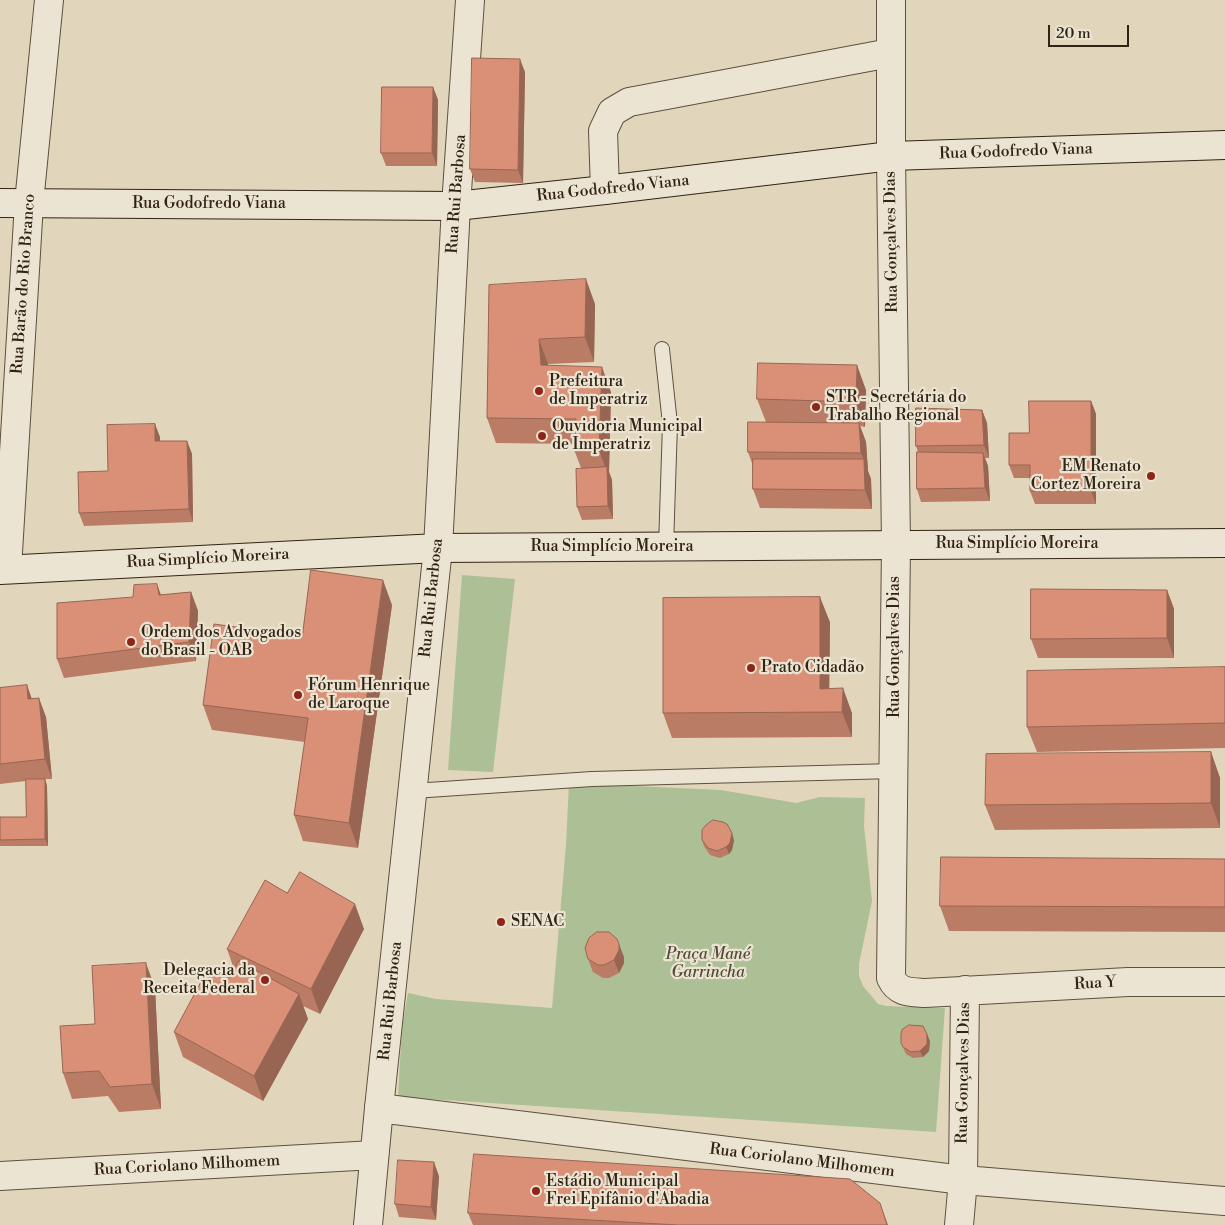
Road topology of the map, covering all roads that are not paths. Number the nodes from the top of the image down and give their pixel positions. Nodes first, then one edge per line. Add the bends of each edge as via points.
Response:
1 (49, 0) edge
2 (470, 0) edge
3 (891, 0) edge
4 (890, 53) junction
5 (1225, 145) edge
6 (891, 156) junction
7 (606, 190) junction
8 (29, 202) junction
9 (0, 203) edge
10 (456, 206) junction
11 (662, 349) dead end
12 (1225, 543) edge
13 (896, 544) junction
14 (666, 547) junction
15 (438, 548) junction
16 (3, 570) edge
17 (894, 772) junction
18 (412, 791) junction
19 (1225, 982) edge
20 (964, 990) junction
21 (379, 1108) junction
22 (374, 1155) junction
23 (0, 1176) edge
24 (963, 1180) junction
25 (1225, 1201) edge
26 (368, 1225) edge
27 (959, 1225) edge

1 - 8 street, Rua Barão do Rio Branco
2 - 10 street, Rua Rui Barbosa
3 - 4 street, Rua Gonçalves Dias
4 - 6 street, Rua Gonçalves Dias
4 - 7 street via 629,102 612,112 603,131
5 - 6 street, Rua Godofredo Viana
6 - 7 street, Rua Godofredo Viana
6 - 13 street, Rua Gonçalves Dias
7 - 10 street, Rua Godofredo Viana
8 - 9 street, Rua Godofredo Viana
8 - 10 street, Rua Godofredo Viana
8 - 16 street, Rua Barão do Rio Branco
10 - 15 street, Rua Rui Barbosa
11 - 14 lane via 670,424
12 - 13 street, Rua Simplício Moreira
13 - 14 street, Rua Simplício Moreira
13 - 17 street, Rua Gonçalves Dias
14 - 15 street, Rua Simplício Moreira
15 - 16 street, Rua Simplício Moreira
15 - 18 street, Rua Rui Barbosa
17 - 18 lane via 592,778
17 - 20 street, Rua Gonçalves Dias via 891,978 896,987 906,992
18 - 21 street, Rua Rui Barbosa
19 - 20 street, Rua Y via 1128,982
20 - 24 street, Rua Gonçalves Dias
21 - 22 street, Rua Rui Barbosa
21 - 24 street, Rua Coriolano Milhomem
22 - 23 street, Rua Coriolano Milhomem
22 - 26 street, Rua Rui Barbosa
24 - 25 street, Rua Coriolano Milhomem
24 - 27 street, Rua Gonçalves Dias

